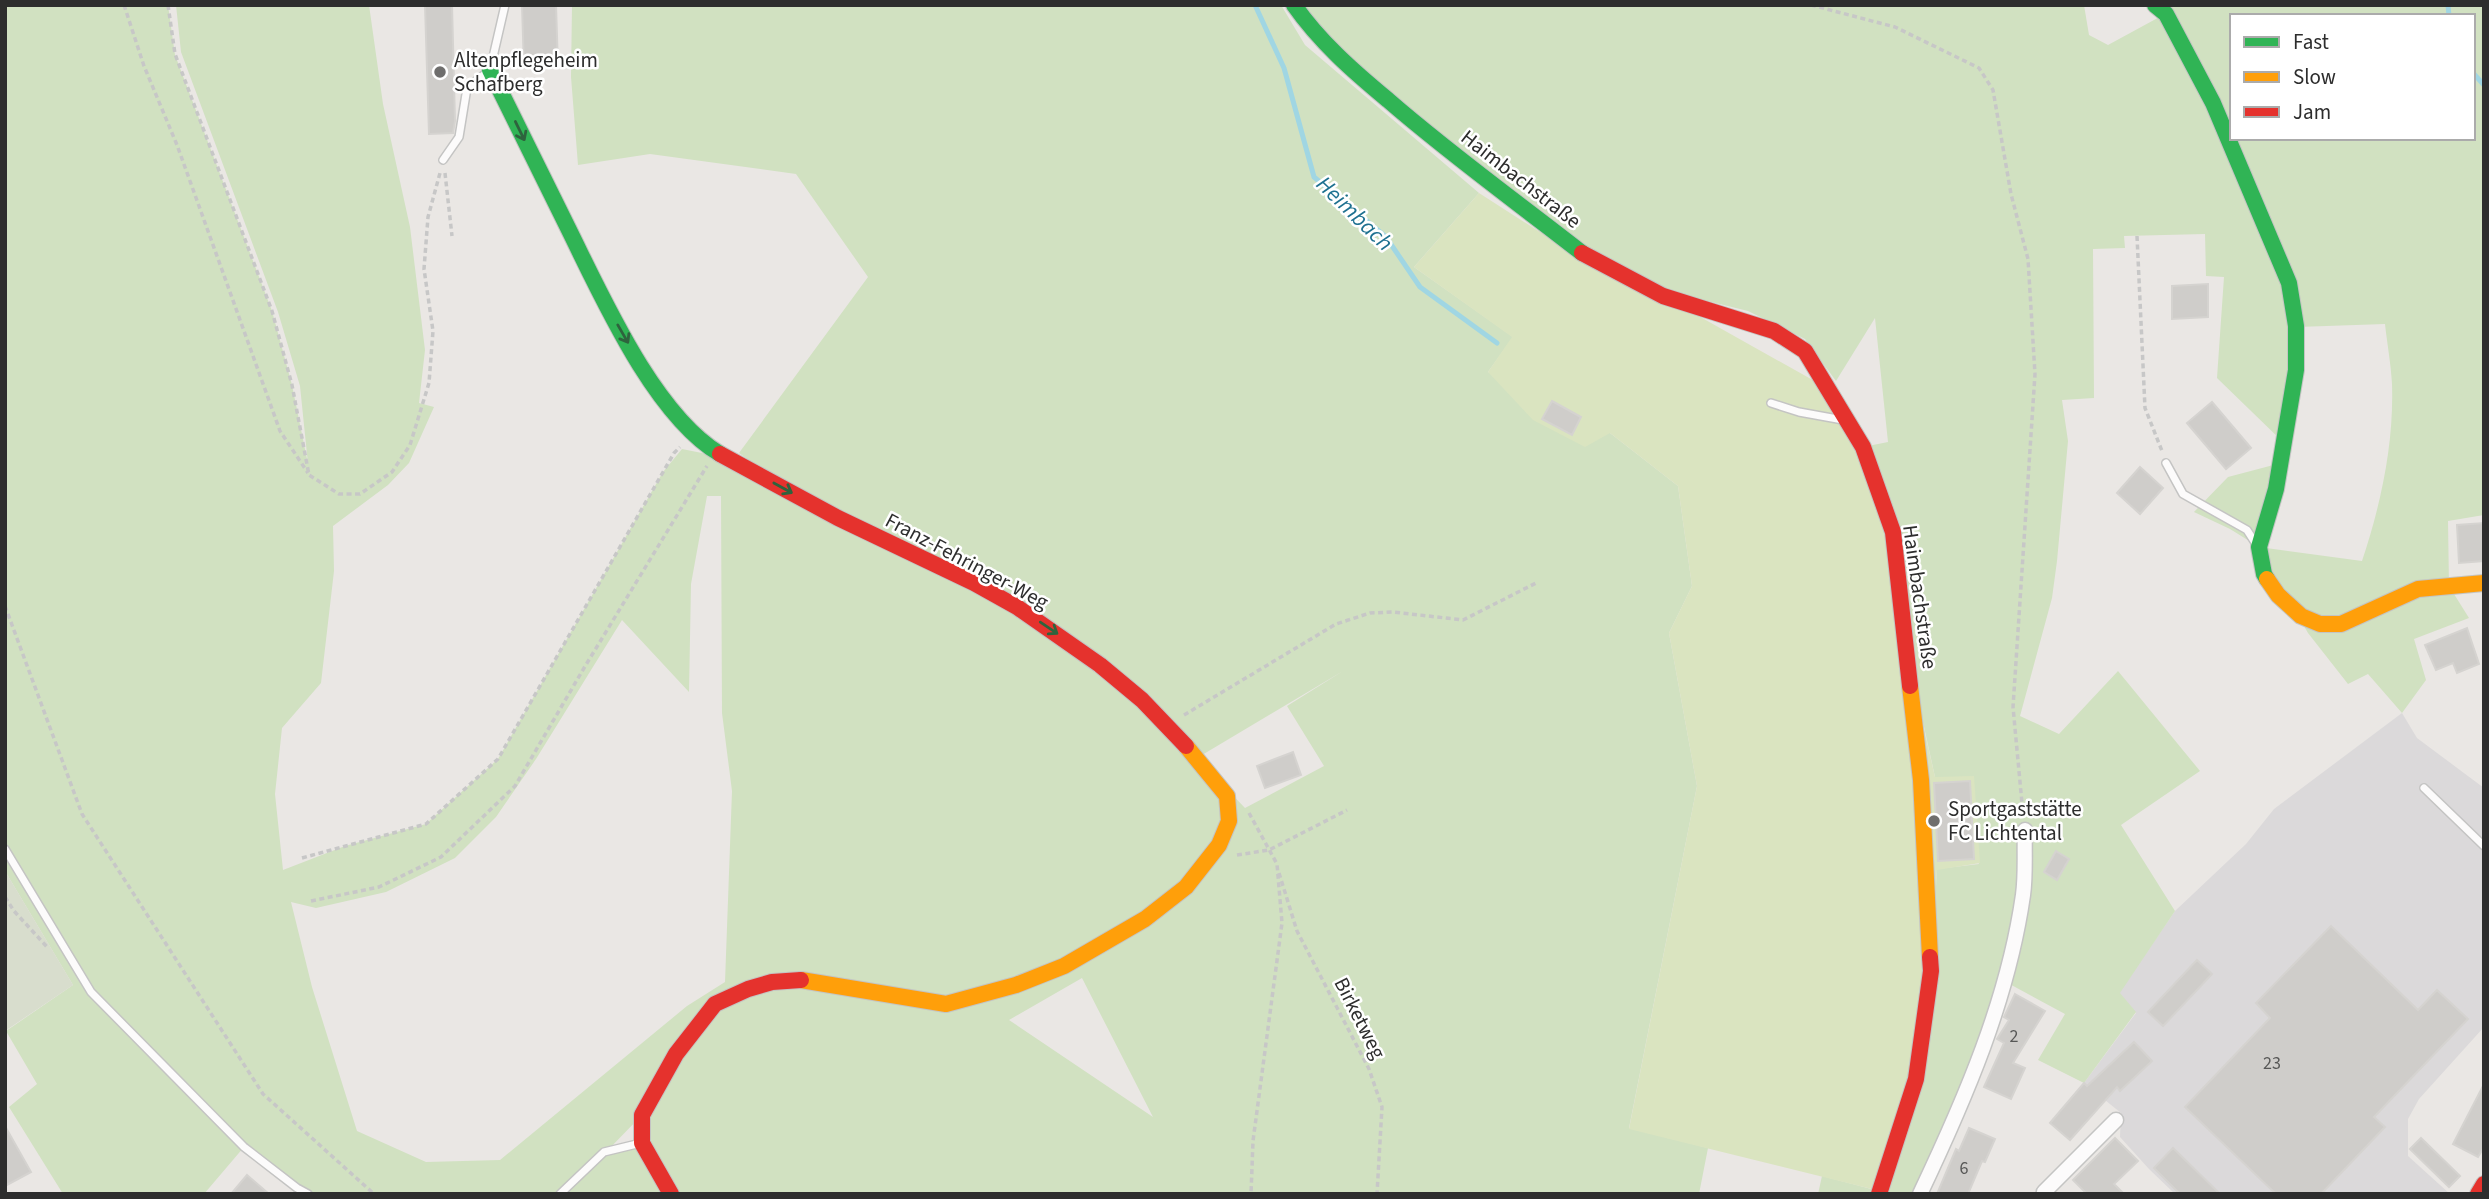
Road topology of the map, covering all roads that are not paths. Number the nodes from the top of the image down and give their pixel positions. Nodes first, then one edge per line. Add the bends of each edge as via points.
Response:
1 (505, 5) edge
2 (1294, 5) edge
3 (2155, 5) edge
4 (490, 70) junction
5 (443, 160) road end
6 (1771, 404) dead end
7 (1847, 421) junction
8 (2166, 463) road end
9 (2259, 547) junction
10 (2484, 583) edge
11 (2424, 788) dead end
12 (2025, 830) road end
13 (2484, 846) edge
14 (5, 849) edge
15 (2116, 1120) dead end
16 (642, 1143) junction
17 (2484, 1184) edge
18 (308, 1194) edge
19 (560, 1194) edge
20 (671, 1194) edge
21 (1879, 1194) edge
22 (1920, 1194) edge
23 (2045, 1194) edge
24 (2478, 1194) edge

1 - 4 lane
2 - 7 street, Haimbachstraße via 1340,60 1586,256 1663,296 1774,331 1805,351
3 - 9 street via 2166,14 2213,103 2289,284 2296,326 2296,370 2276,489
4 - 5 lane via 467,88 459,137
4 -> 16 street, Franz-Fehringer-Weg via 609,310 647,376 687,426 716,452 1017,607 1142,699 1227,796 1228,821 1219,845 1186,887 1145,919 1064,966 946,1004 807,980 772,982 715,1004 676,1054 642,1115
6 - 7 lane
7 - 21 street, Haimbachstraße via 1863,447 1893,532 1921,780 1931,971 1916,1079
8 - 9 lane via 2183,494 2247,530
9 - 10 street via 2264,573 2278,595 2301,616 2320,624 2342,624 2418,589
11 - 13 lane
12 - 22 street via 2023,893 2004,981 1962,1103
14 - 18 lane via 90,992 244,1147
15 - 23 street
16 - 19 lane via 604,1152
16 - 20 street
17 - 24 street

